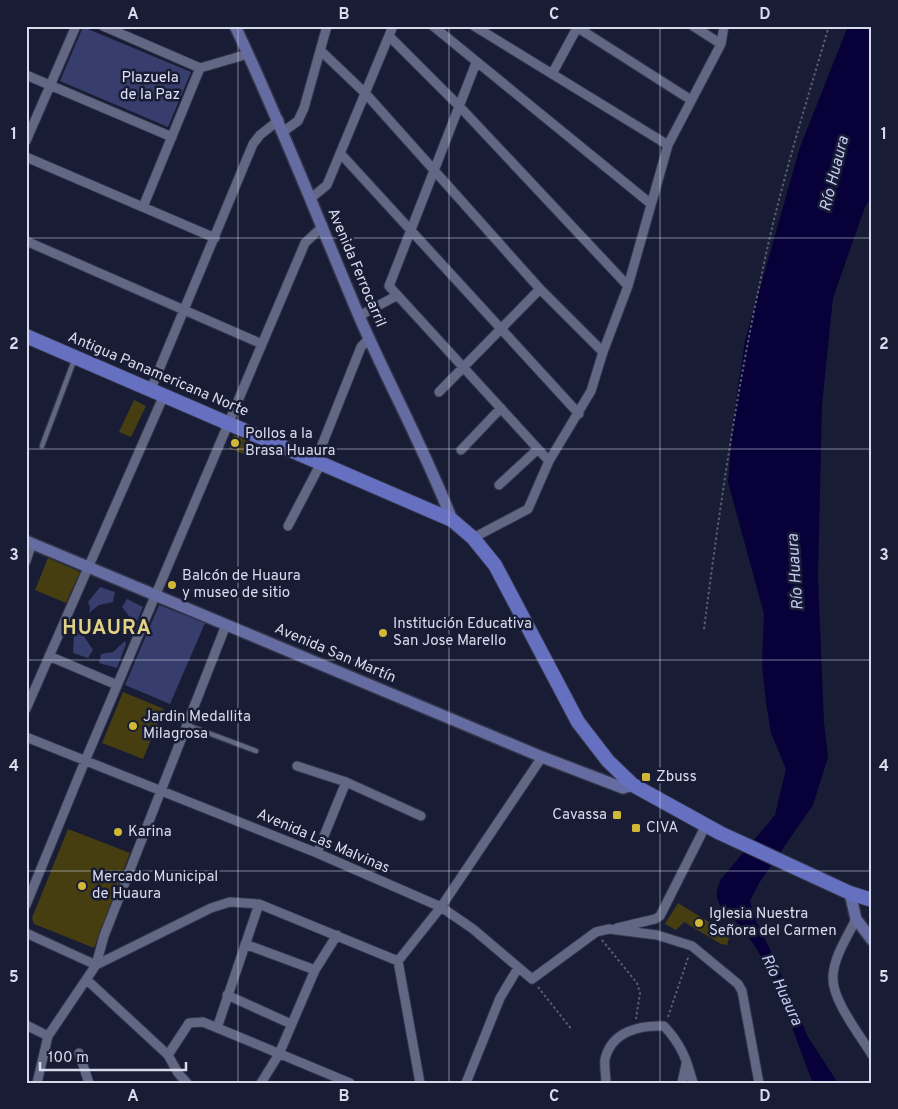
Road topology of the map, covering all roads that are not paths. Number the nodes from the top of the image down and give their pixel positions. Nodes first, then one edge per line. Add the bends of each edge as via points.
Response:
1 (76, 26) edge
2 (103, 26) edge
3 (235, 26) edge
4 (327, 26) edge
5 (393, 26) edge
6 (433, 26) edge
7 (474, 26) edge
8 (693, 26) edge
9 (724, 26) edge
10 (577, 27) edge
11 (389, 36) junction
12 (721, 44) junction
13 (321, 51) junction
14 (248, 54) junction
15 (476, 63) junction
16 (200, 68) junction
17 (552, 74) junction
18 (26, 75) edge
19 (50, 86) junction
20 (366, 94) junction
21 (692, 100) junction
22 (460, 106) junction
23 (278, 120) junction
24 (284, 131) junction
25 (172, 137) junction
26 (26, 142) edge
27 (668, 145) junction
28 (340, 153) junction
29 (26, 157) edge
30 (435, 169) junction
31 (311, 198) junction
32 (651, 204) junction
33 (143, 207) junction
34 (323, 226) junction
35 (410, 228) junction
36 (215, 238) junction
37 (26, 241) edge
38 (628, 286) junction
39 (540, 288) junction
40 (396, 296) junction
41 (184, 310) junction
42 (360, 316) junction
43 (502, 329) junction
44 (26, 336) edge
45 (369, 338) junction
46 (262, 344) junction
47 (603, 352) junction
48 (76, 357) junction
49 (463, 367) junction
50 (151, 389) junction
51 (440, 392) dead end
52 (164, 395) junction
53 (502, 408) junction
54 (579, 414) junction
55 (229, 422) junction
56 (42, 446) dead end
57 (538, 449) junction
58 (461, 450) dead end
59 (318, 461) junction
60 (549, 461) junction
61 (499, 485) dead end
62 (452, 520) junction
63 (288, 526) dead end
64 (473, 538) junction
65 (29, 542) edge
66 (26, 561) edge
67 (89, 567) junction
68 (155, 595) junction
69 (226, 625) junction
70 (49, 656) junction
71 (117, 685) junction
72 (26, 709) edge
73 (186, 725) junction
74 (26, 738) edge
75 (256, 751) dead end
76 (542, 757) junction
77 (85, 761) junction
78 (297, 766) dead end
79 (346, 782) junction
80 (633, 785) junction
81 (160, 791) junction
82 (422, 816) dead end
83 (706, 825) junction
84 (317, 853) junction
85 (850, 892) junction
86 (872, 900) edge
87 (259, 904) junction
88 (26, 905) edge
89 (441, 907) junction
90 (856, 919) junction
91 (609, 929) junction
92 (26, 933) edge
93 (337, 935) junction
94 (872, 940) edge
95 (245, 944) junction
96 (398, 961) junction
97 (96, 965) junction
98 (518, 968) junction
99 (315, 970) junction
100 (86, 980) junction
101 (227, 995) junction
102 (292, 1024) junction
103 (26, 1025) edge
104 (217, 1028) junction
105 (48, 1036) junction
106 (79, 1053) dead end
107 (279, 1054) junction
108 (168, 1055) junction
109 (872, 1055) edge
110 (687, 1058) junction
111 (36, 1083) edge
112 (89, 1083) edge
113 (187, 1083) edge
114 (261, 1083) edge
115 (350, 1083) edge
116 (420, 1083) edge
117 (466, 1083) edge
118 (606, 1083) edge
119 (682, 1083) edge
120 (693, 1083) edge
121 (759, 1083) edge

1 - 19 street
2 - 16 street
3 - 14 main road, Avenida Ferrocarril
4 - 13 street
5 - 11 street
6 - 15 street
7 - 17 street
8 - 12 street
9 - 12 street
10 - 17 street
10 - 21 street
11 - 20 street
11 - 22 street
12 - 21 street
13 - 20 street
13 - 24 street via 301,115
14 - 16 street
14 - 23 main road, Avenida Ferrocarril
15 - 22 street
15 - 32 street
16 - 25 street
17 - 27 street
18 - 19 street
19 - 25 street
19 - 26 street
20 - 28 street
20 - 30 street
21 - 27 street
22 - 30 street
22 - 38 street
23 - 24 main road, Avenida Ferrocarril
23 - 36 street via 253,144
24 - 31 main road, Avenida Ferrocarril
25 - 33 street
27 - 32 street
28 - 31 street via 327,185
28 - 35 street
29 - 33 street
30 - 35 street
30 - 39 street
31 - 34 main road, Avenida Ferrocarril
32 - 38 street
33 - 36 street
34 - 42 main road, Avenida Ferrocarril
34 - 46 street via 305,243
35 - 40 street via 389,281 388,286
35 - 43 street
36 - 41 street
37 - 41 street
38 - 47 street
39 - 43 street
39 - 47 street
40 - 42 street
40 - 49 street
41 - 46 street
41 - 50 street
42 - 45 main road, Avenida Ferrocarril
43 - 49 street
43 - 54 street
44 - 48 main road, Antigua Panamericana Norte
45 - 59 street via 361,347
45 - 62 main road, Avenida Ferrocarril
46 - 55 street
47 - 54 street via 591,391
48 - 50 main road, Antigua Panamericana Norte
48 - 56 lane
49 - 51 street
49 - 53 street
50 - 52 main road, Antigua Panamericana Norte
52 - 55 main road, Antigua Panamericana Norte
52 - 67 street
53 - 57 street
53 - 58 street
54 - 60 street
55 - 59 main road, Antigua Panamericana Norte
55 - 68 street
57 - 60 street
57 - 61 street
59 - 62 main road, Antigua Panamericana Norte
59 - 63 street
60 - 64 street via 528,509
62 - 64 main road, Antigua Panamericana Norte
64 - 80 main road, Antigua Panamericana Norte via 495,565 578,722 608,761
65 - 66 street
65 - 67 main road, Avenida San Martín
67 - 68 main road, Avenida San Martín
67 - 70 street
68 - 69 main road, Avenida San Martín
68 - 71 street
69 - 73 street
69 - 76 main road, Avenida San Martín
70 - 71 street
70 - 72 street
71 - 77 street
73 - 75 lane
73 - 81 street
74 - 77 street, Avenida Las Malvinas
76 - 80 main road, Avenida San Martín via 623,788
76 - 89 street
77 - 81 street, Avenida Las Malvinas
77 - 88 street
78 - 79 street
79 - 82 street
79 - 84 street
80 - 83 main road, Antigua Panamericana Norte
81 - 84 street, Avenida Las Malvinas
81 - 97 street via 104,936
83 - 85 main road, Antigua Panamericana Norte
83 - 91 street via 660,916 656,920
84 - 89 street, Avenida Las Malvinas
85 - 86 main road, Antigua Panamericana Norte
85 - 90 main road
87 - 93 street
87 - 95 street
87 - 97 street via 230,902 211,908
89 - 96 street
89 - 98 street, Avenida Las Malvinas via 473,929
90 - 94 main road
90 - 109 street via 838,955 832,976 836,996
91 - 98 street, Avenida Las Malvinas via 596,932 532,979
91 - 121 street via 657,935 692,946 738,984
92 - 97 street
93 - 96 street
93 - 99 street
95 - 99 street
95 - 101 street
96 - 116 street
97 - 100 street
98 - 117 street via 500,998
99 - 102 street
100 - 105 street
100 - 108 street
101 - 102 street
101 - 104 street
102 - 107 street
103 - 105 street
104 - 107 street
104 - 108 street via 204,1022 189,1023
105 - 111 street
106 - 112 street
107 - 114 street
107 - 115 street
108 - 113 street
110 - 118 street via 676,1038 664,1026 649,1026 621,1034 611,1045 605,1060
110 - 119 street
110 - 120 street

